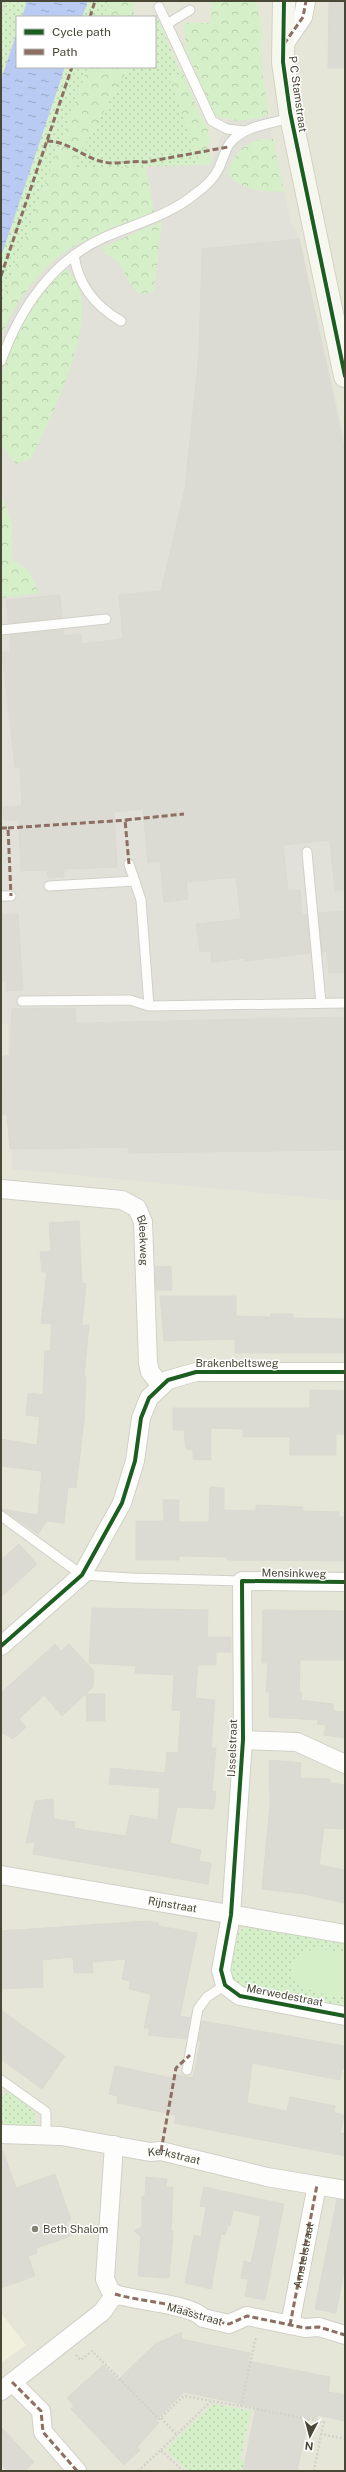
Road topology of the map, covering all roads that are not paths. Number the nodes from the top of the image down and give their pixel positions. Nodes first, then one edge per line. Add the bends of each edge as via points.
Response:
1 (284, 1) edge
2 (306, 1) edge
3 (159, 7) dead end
4 (190, 10) dead end
5 (167, 24) junction
6 (283, 46) junction
7 (291, 118) junction
8 (245, 131) junction
9 (74, 255) junction
10 (121, 320) dead end
11 (339, 321) edge
12 (1, 361) edge
13 (345, 376) edge
14 (106, 619) dead end
15 (1, 630) edge
16 (307, 852) dead end
17 (129, 864) dead end
18 (135, 881) junction
19 (49, 886) dead end
20 (1, 896) edge
21 (11, 896) dead end
22 (22, 1001) dead end
23 (321, 1003) junction
24 (345, 1003) edge
25 (149, 1006) junction
26 (1, 1189) edge
27 (345, 1372) edge
28 (161, 1385) junction
29 (1, 1516) edge
30 (82, 1574) junction
31 (242, 1581) junction
32 (345, 1582) edge
33 (1, 1646) edge
34 (243, 1740) junction
35 (345, 1764) edge
36 (1, 1875) edge
37 (231, 1915) junction
38 (345, 1934) edge
39 (225, 1985) junction
40 (345, 2016) edge
41 (187, 2070) dead end
42 (1, 2080) edge
43 (1, 2134) edge
44 (46, 2134) junction
45 (114, 2145) junction
46 (317, 2185) junction
47 (345, 2190) edge
48 (115, 2294) junction
49 (290, 2325) junction
50 (345, 2335) edge
51 (7, 2386) edge
52 (77, 2471) edge

1 - 6 street, P C Stamstraat
2 - 6 street, P C Stamstraat via 303,17
3 - 5 lane
4 - 5 lane
5 - 8 lane via 212,121 227,129
6 - 7 street, P C Stamstraat
7 - 8 lane
7 - 11 street, P C Stamstraat
8 - 9 lane via 231,142 213,179 194,195 173,208 104,238
9 - 10 lane via 77,272 93,301
9 - 12 lane via 55,270 40,287 20,320
11 - 13 street, P C Stamstraat
14 - 15 lane
16 - 23 lane
17 - 18 lane
18 - 19 lane
18 - 25 lane via 141,900
20 - 21 lane
22 - 25 lane via 130,1000
23 - 24 lane
23 - 25 lane
26 - 28 street, Bleekweg via 122,1200 137,1208 143,1222 148,1363 150,1372
27 - 28 street, Brakenbeltsweg via 196,1372 177,1376
28 - 30 street, Brakenbeltsweg via 149,1398 141,1418 135,1461 122,1503
29 - 30 lane
30 - 31 lane, Mensinkweg
30 - 33 street, Brakenbeltsweg
31 - 32 street, Mensinkweg
31 - 34 street, IJsselstraat
34 - 35 street via 297,1742
34 - 37 street, IJsselstraat
36 - 37 street, Rijnstraat
37 - 38 street, Rijnstraat
37 - 39 street via 221,1970
39 - 40 street, Merwedestraat via 240,1996
39 - 41 lane via 207,1997 198,2009
42 - 44 lane via 46,2112
43 - 44 street, Kerkstraat
44 - 45 street, Kerkstraat
45 - 46 street, Kerkstraat via 150,2152 161,2151 267,2177
45 - 48 street via 105,2279
46 - 47 street, Kerkstraat
46 - 49 street, Amstelstraat
48 - 49 street, Maasstraat via 185,2308 199,2312 203,2318 229,2324 247,2316
48 - 51 street via 102,2312
49 - 50 street, Maasstraat via 319,2327
51 - 52 street via 41,2411 43,2432

